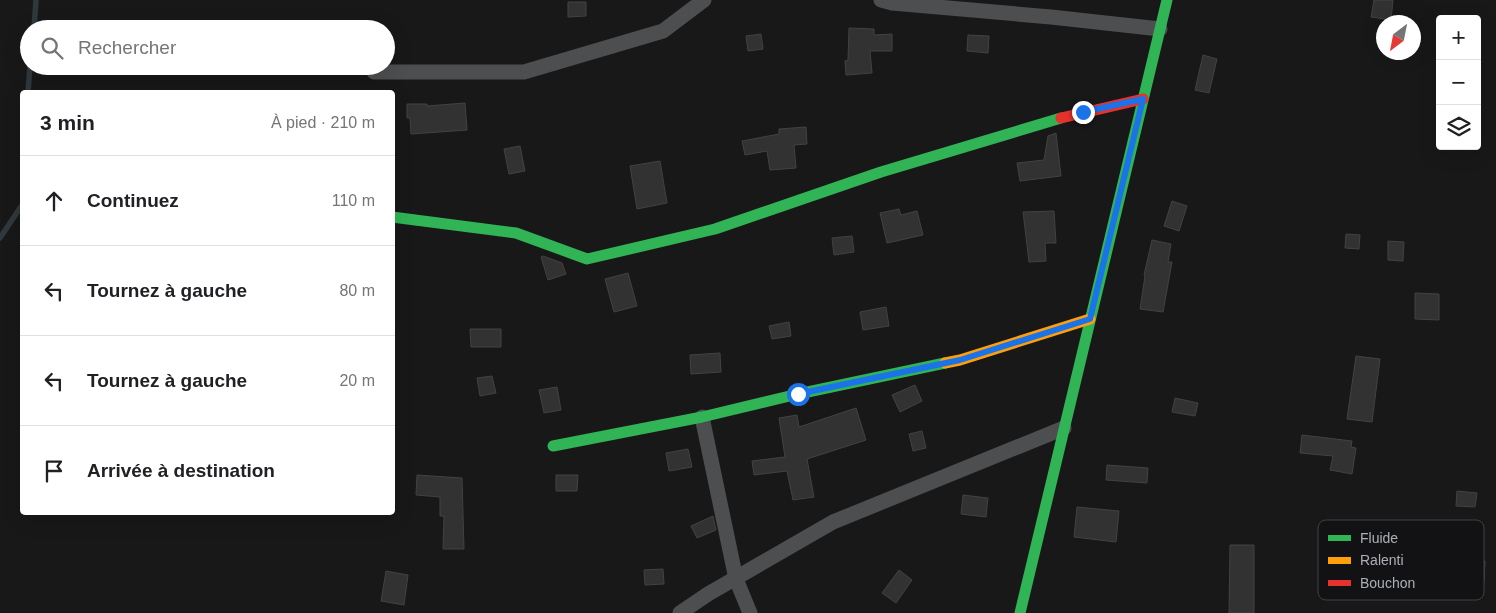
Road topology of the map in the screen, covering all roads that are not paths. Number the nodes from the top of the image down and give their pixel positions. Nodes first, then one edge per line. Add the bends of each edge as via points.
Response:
1 (704, 0) edge
2 (881, 0) edge
3 (1167, 0) edge
4 (1160, 30) junction
5 (395, 72) edge
6 (1143, 99) junction
7 (395, 216) edge
8 (1090, 319) junction
9 (702, 417) junction
10 (1064, 428) junction
11 (553, 446) dead end
12 (736, 579) junction
13 (680, 613) edge
14 (750, 613) edge
15 (1020, 613) edge

1 - 5 street via 663,31 524,72
2 - 4 street
3 - 4 street
4 - 6 street
6 - 7 street via 1083,112 881,172 715,229 587,259 516,233
6 - 8 street
8 - 9 street via 960,360
8 - 10 street
9 - 11 street
9 - 12 street
10 - 12 street via 833,522
10 - 15 street
12 - 13 street
12 - 14 street

